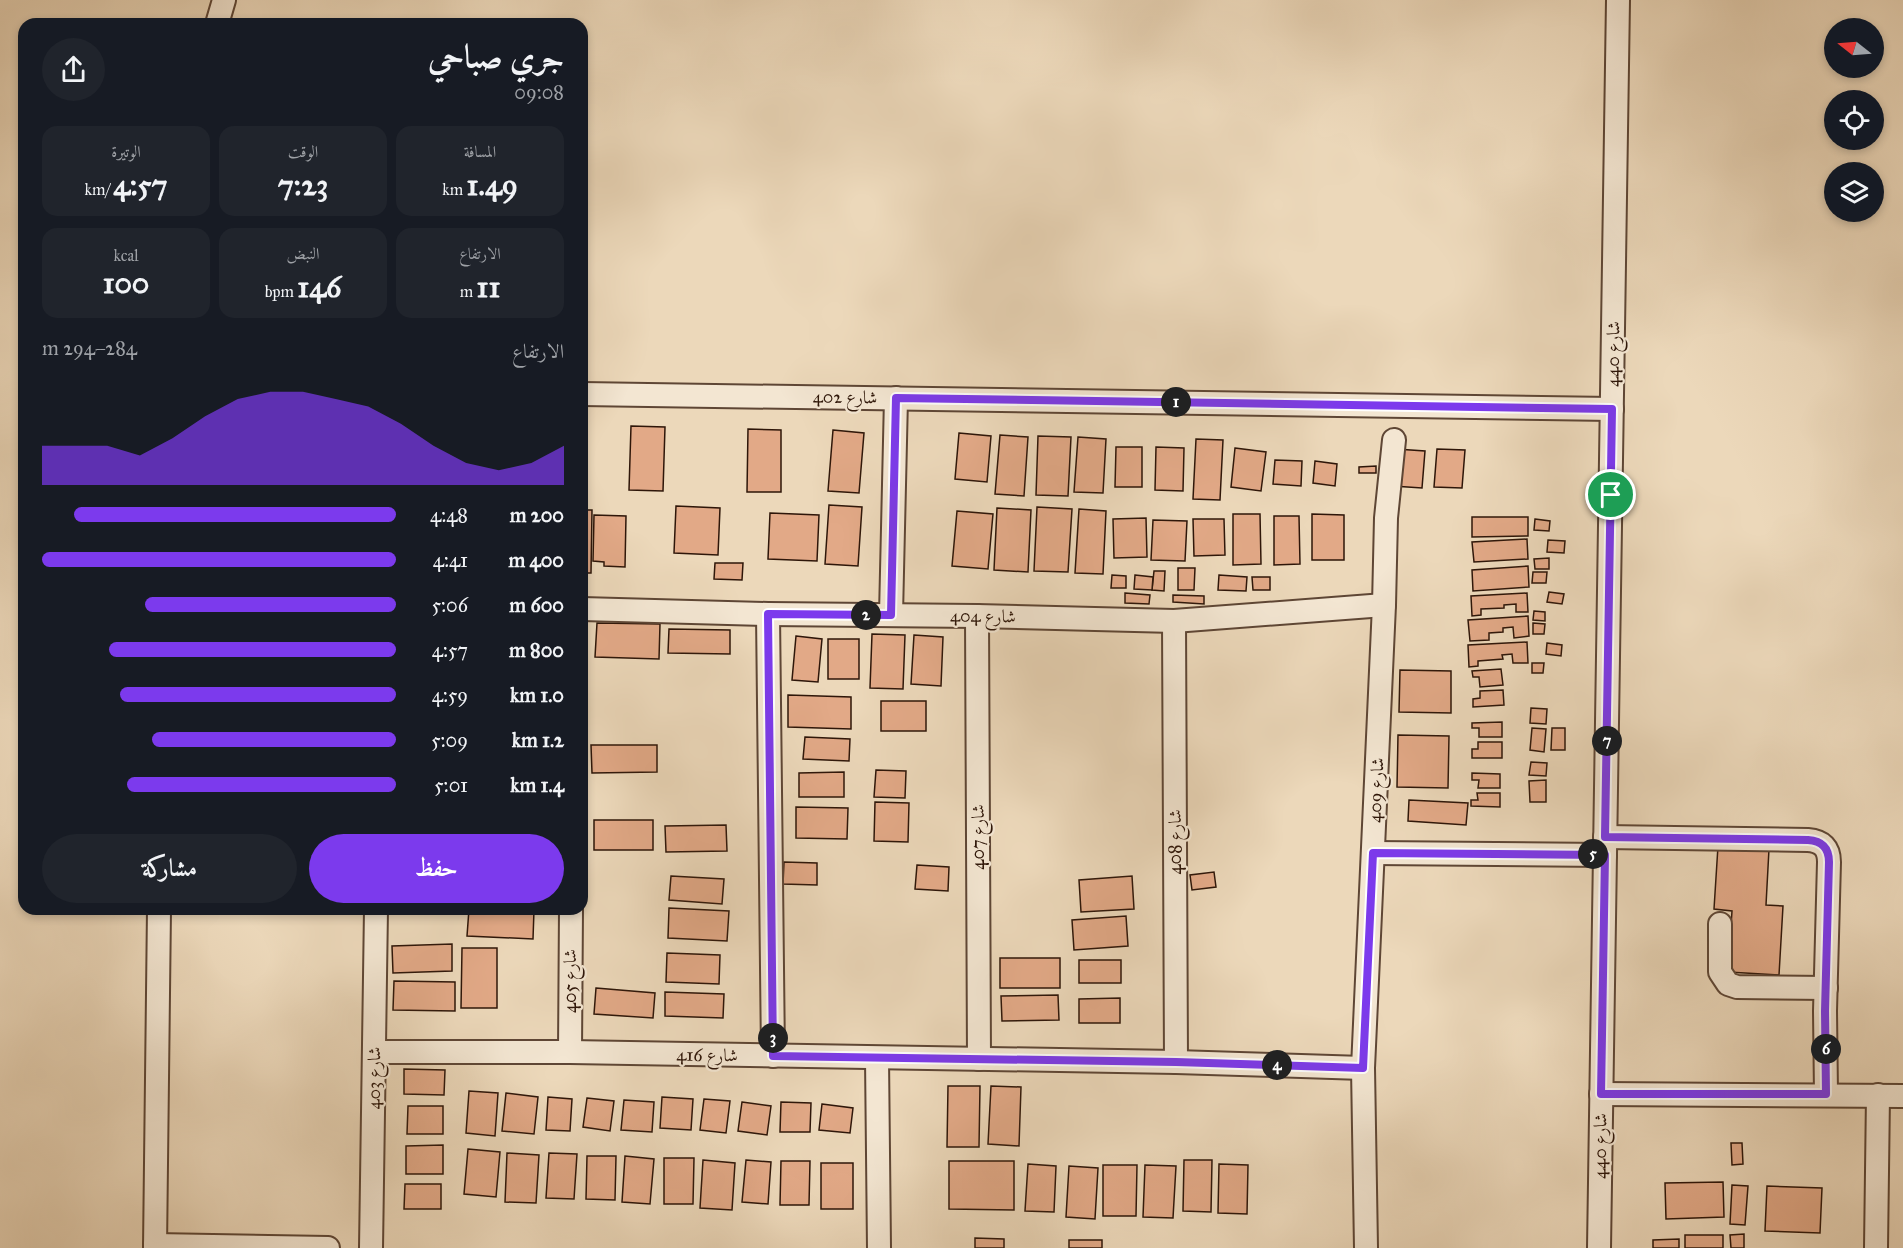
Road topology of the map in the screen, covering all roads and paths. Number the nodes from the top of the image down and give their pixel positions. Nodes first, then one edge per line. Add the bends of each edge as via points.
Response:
1 (224, 0) edge
2 (1618, 0) edge
3 (219, 18) edge
4 (588, 394) edge
5 (896, 398) junction
6 (1612, 409) junction
7 (1394, 440) dead end
8 (1384, 605) junction
9 (588, 609) edge
10 (768, 614) junction
11 (891, 615) junction
12 (977, 616) junction
13 (1174, 621) junction
14 (1605, 846) junction
15 (1373, 853) junction
16 (159, 915) edge
17 (376, 915) edge
18 (571, 915) edge
19 (1720, 924) dead end
20 (1826, 988) junction
21 (374, 1052) junction
22 (570, 1052) junction
23 (773, 1056) junction
24 (877, 1058) junction
25 (979, 1059) junction
26 (1176, 1062) junction
27 (1363, 1068) junction
28 (1601, 1094) junction
29 (1826, 1094) junction
30 (1878, 1095) junction
31 (1903, 1096) edge
32 (154, 1246) edge
33 (328, 1248) edge
34 (371, 1248) edge
35 (879, 1248) edge
36 (1366, 1248) edge
37 (1599, 1248) edge
38 (1876, 1248) edge

1 - 3 street
2 - 6 street, شارع 440
4 - 5 street, شارع 402
5 - 6 street, شارع 402
5 - 11 street
6 - 14 street, شارع 440
7 - 8 street, شارع 409 via 1386,518
8 - 13 street, شارع 404
8 - 15 street, شارع 409
9 - 10 street, شارع 404
10 - 11 street, شارع 404
10 - 23 street
11 - 12 street, شارع 404
12 - 13 street, شارع 404
12 - 25 street, شارع 407
13 - 26 street, شارع 408
14 - 15 street
14 - 20 street via 1808,840 1824,845 1829,853
14 - 28 street, شارع 440
15 - 27 street, شارع 409
16 - 32 street
17 - 21 street, شارع 403
18 - 22 street, شارع 405
19 - 20 street via 1720,972 1728,984
20 - 29 street
21 - 22 street, شارع 416
21 - 34 street, شارع 403
22 - 23 street, شارع 416
23 - 24 street, شارع 416
24 - 25 street, شارع 416
24 - 35 street
25 - 26 street, شارع 416
26 - 27 street, شارع 416
27 - 36 street, شارع 409
28 - 29 street
28 - 37 street, شارع 440
29 - 30 street
30 - 31 street
30 - 38 street
32 - 33 street

